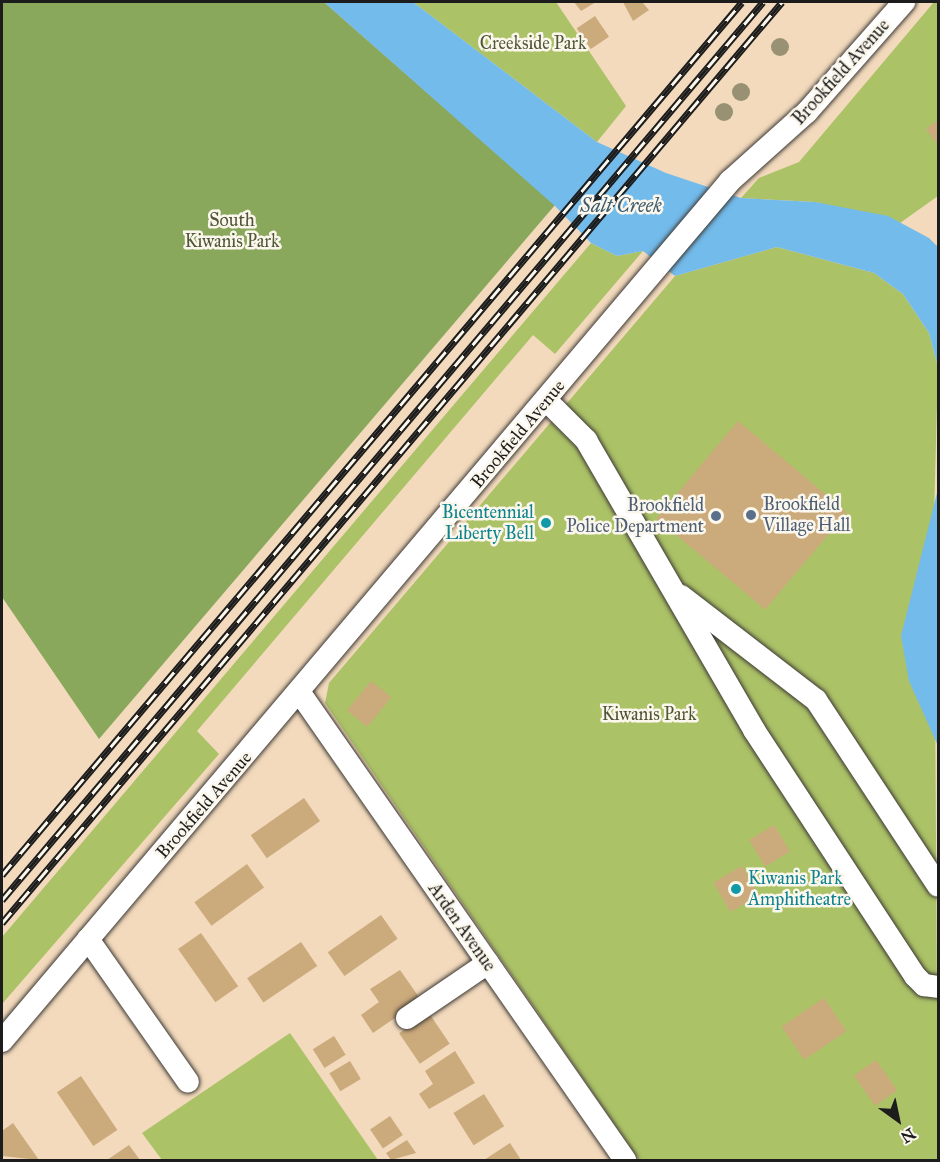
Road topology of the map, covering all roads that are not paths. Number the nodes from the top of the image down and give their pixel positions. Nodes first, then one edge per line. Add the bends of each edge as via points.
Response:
1 (904, 2) edge
2 (546, 400) junction
3 (673, 589) junction
4 (300, 693) junction
5 (939, 886) edge
6 (88, 939) junction
7 (488, 963) junction
8 (939, 987) edge
9 (406, 1018) dead end
10 (2, 1041) edge
11 (188, 1082) dead end
12 (625, 1161) edge

1 - 2 street, Brookfield Avenue via 807,112 730,181
2 - 3 street via 586,440
2 - 4 street, Brookfield Avenue
3 - 5 street via 816,700
3 - 8 street via 754,730 915,976 924,985
4 - 6 street, Brookfield Avenue
4 - 7 street, Arden Avenue
6 - 10 street, Brookfield Avenue
6 - 11 street
7 - 9 street
7 - 12 street, Arden Avenue

